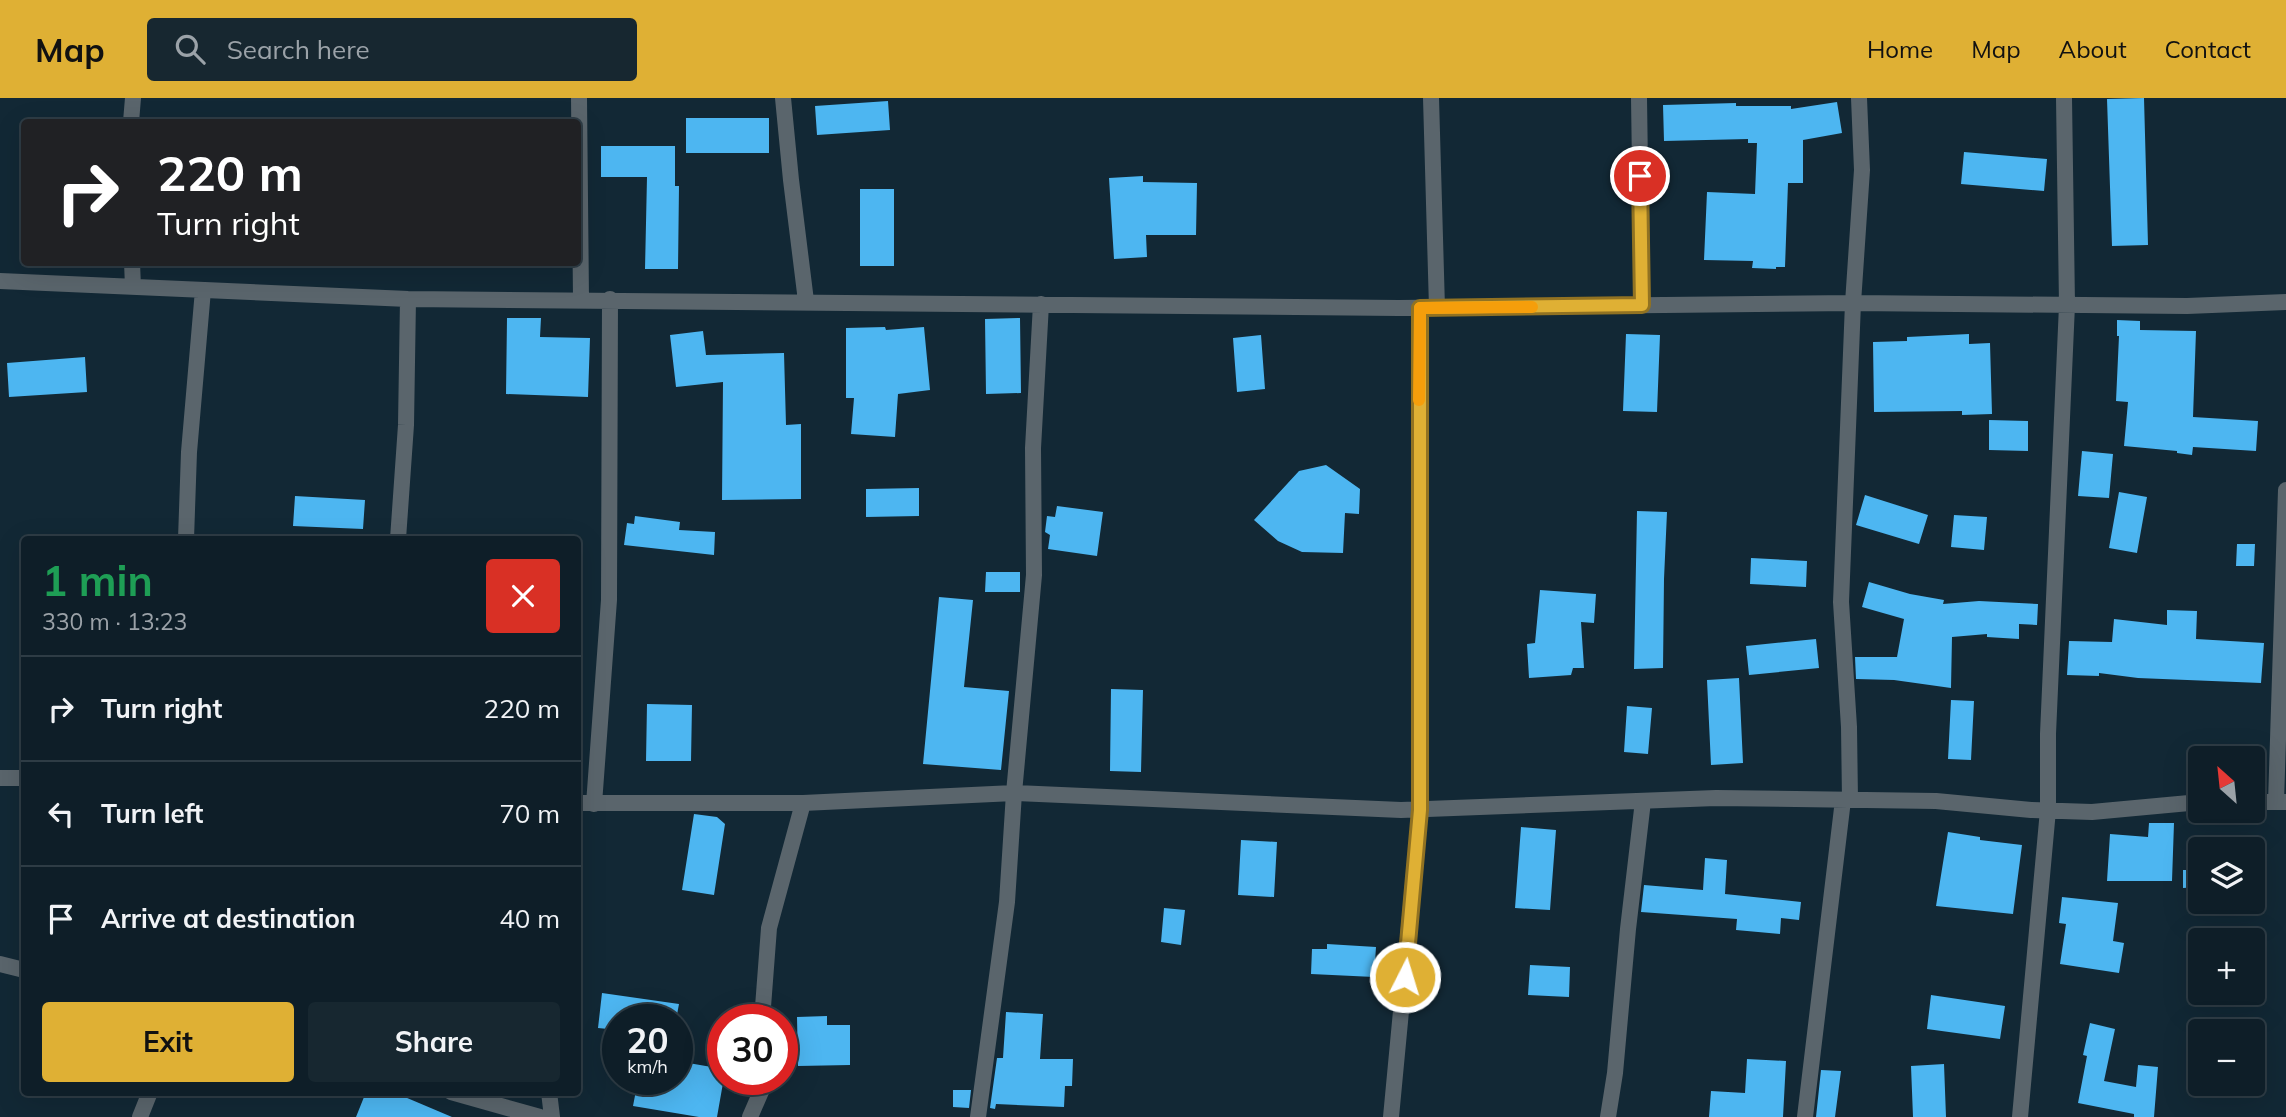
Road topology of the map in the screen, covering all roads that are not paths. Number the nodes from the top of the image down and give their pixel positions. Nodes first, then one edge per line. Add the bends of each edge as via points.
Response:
1 (134, 98) edge
2 (579, 98) edge
3 (783, 98) edge
4 (1431, 98) edge
5 (1639, 98) edge
6 (1859, 98) edge
7 (2064, 98) edge
8 (131, 119) edge
9 (579, 119) edge
10 (581, 232) edge
11 (132, 266) edge
12 (0, 281) edge
13 (133, 287) junction
14 (203, 290) junction
15 (408, 299) junction
16 (582, 299) junction
17 (610, 299) junction
18 (806, 302) junction
19 (2286, 302) edge
20 (1853, 303) junction
21 (1041, 304) junction
22 (1642, 305) junction
23 (2067, 305) junction
24 (1420, 308) junction
25 (1437, 308) junction
26 (2286, 490) edge
27 (186, 536) edge
28 (398, 536) edge
29 (0, 778) edge
30 (21, 778) edge
31 (1014, 793) junction
32 (1846, 800) junction
33 (1643, 801) junction
34 (2281, 802) edge
35 (803, 803) junction
36 (2188, 803) edge
37 (586, 804) edge
38 (1420, 810) junction
39 (2048, 810) junction
40 (0, 964) edge
41 (21, 969) edge
42 (763, 1004) edge
43 (760, 1095) edge
44 (148, 1096) edge
45 (465, 1096) edge
46 (549, 1096) edge
47 (140, 1117) edge
48 (540, 1117) edge
49 (552, 1117) edge
50 (750, 1117) edge
51 (978, 1117) edge
52 (1391, 1117) edge
53 (1608, 1117) edge
54 (1805, 1117) edge
55 (2020, 1117) edge

1 - 8 street
2 - 9 street
3 - 18 street
4 - 25 street
5 - 22 street
6 - 20 street via 1862,170
7 - 23 street
10 - 16 street
11 - 13 street
12 - 13 street
13 - 14 street
14 - 15 street
14 - 27 street
15 - 16 street
15 - 28 street
16 - 17 street
17 - 18 street
17 - 37 street via 609,600
18 - 21 street
19 - 23 street
20 - 22 street
20 - 23 street
20 - 32 street via 1841,602 1849,727
21 - 24 street
21 - 31 street via 1033,448 1034,575
22 - 25 street
23 - 39 street
24 - 25 street
24 - 38 street
26 - 34 street
29 - 30 street
31 - 35 street
31 - 38 street
31 - 51 street via 1007,902
32 - 33 street
32 - 39 street
32 - 54 street
33 - 38 street
33 - 53 street
35 - 37 street
35 - 42 street via 769,928
36 - 39 street via 2092,812
38 - 52 street
39 - 55 street
40 - 41 street
43 - 50 street
44 - 47 street
45 - 48 street
46 - 49 street

